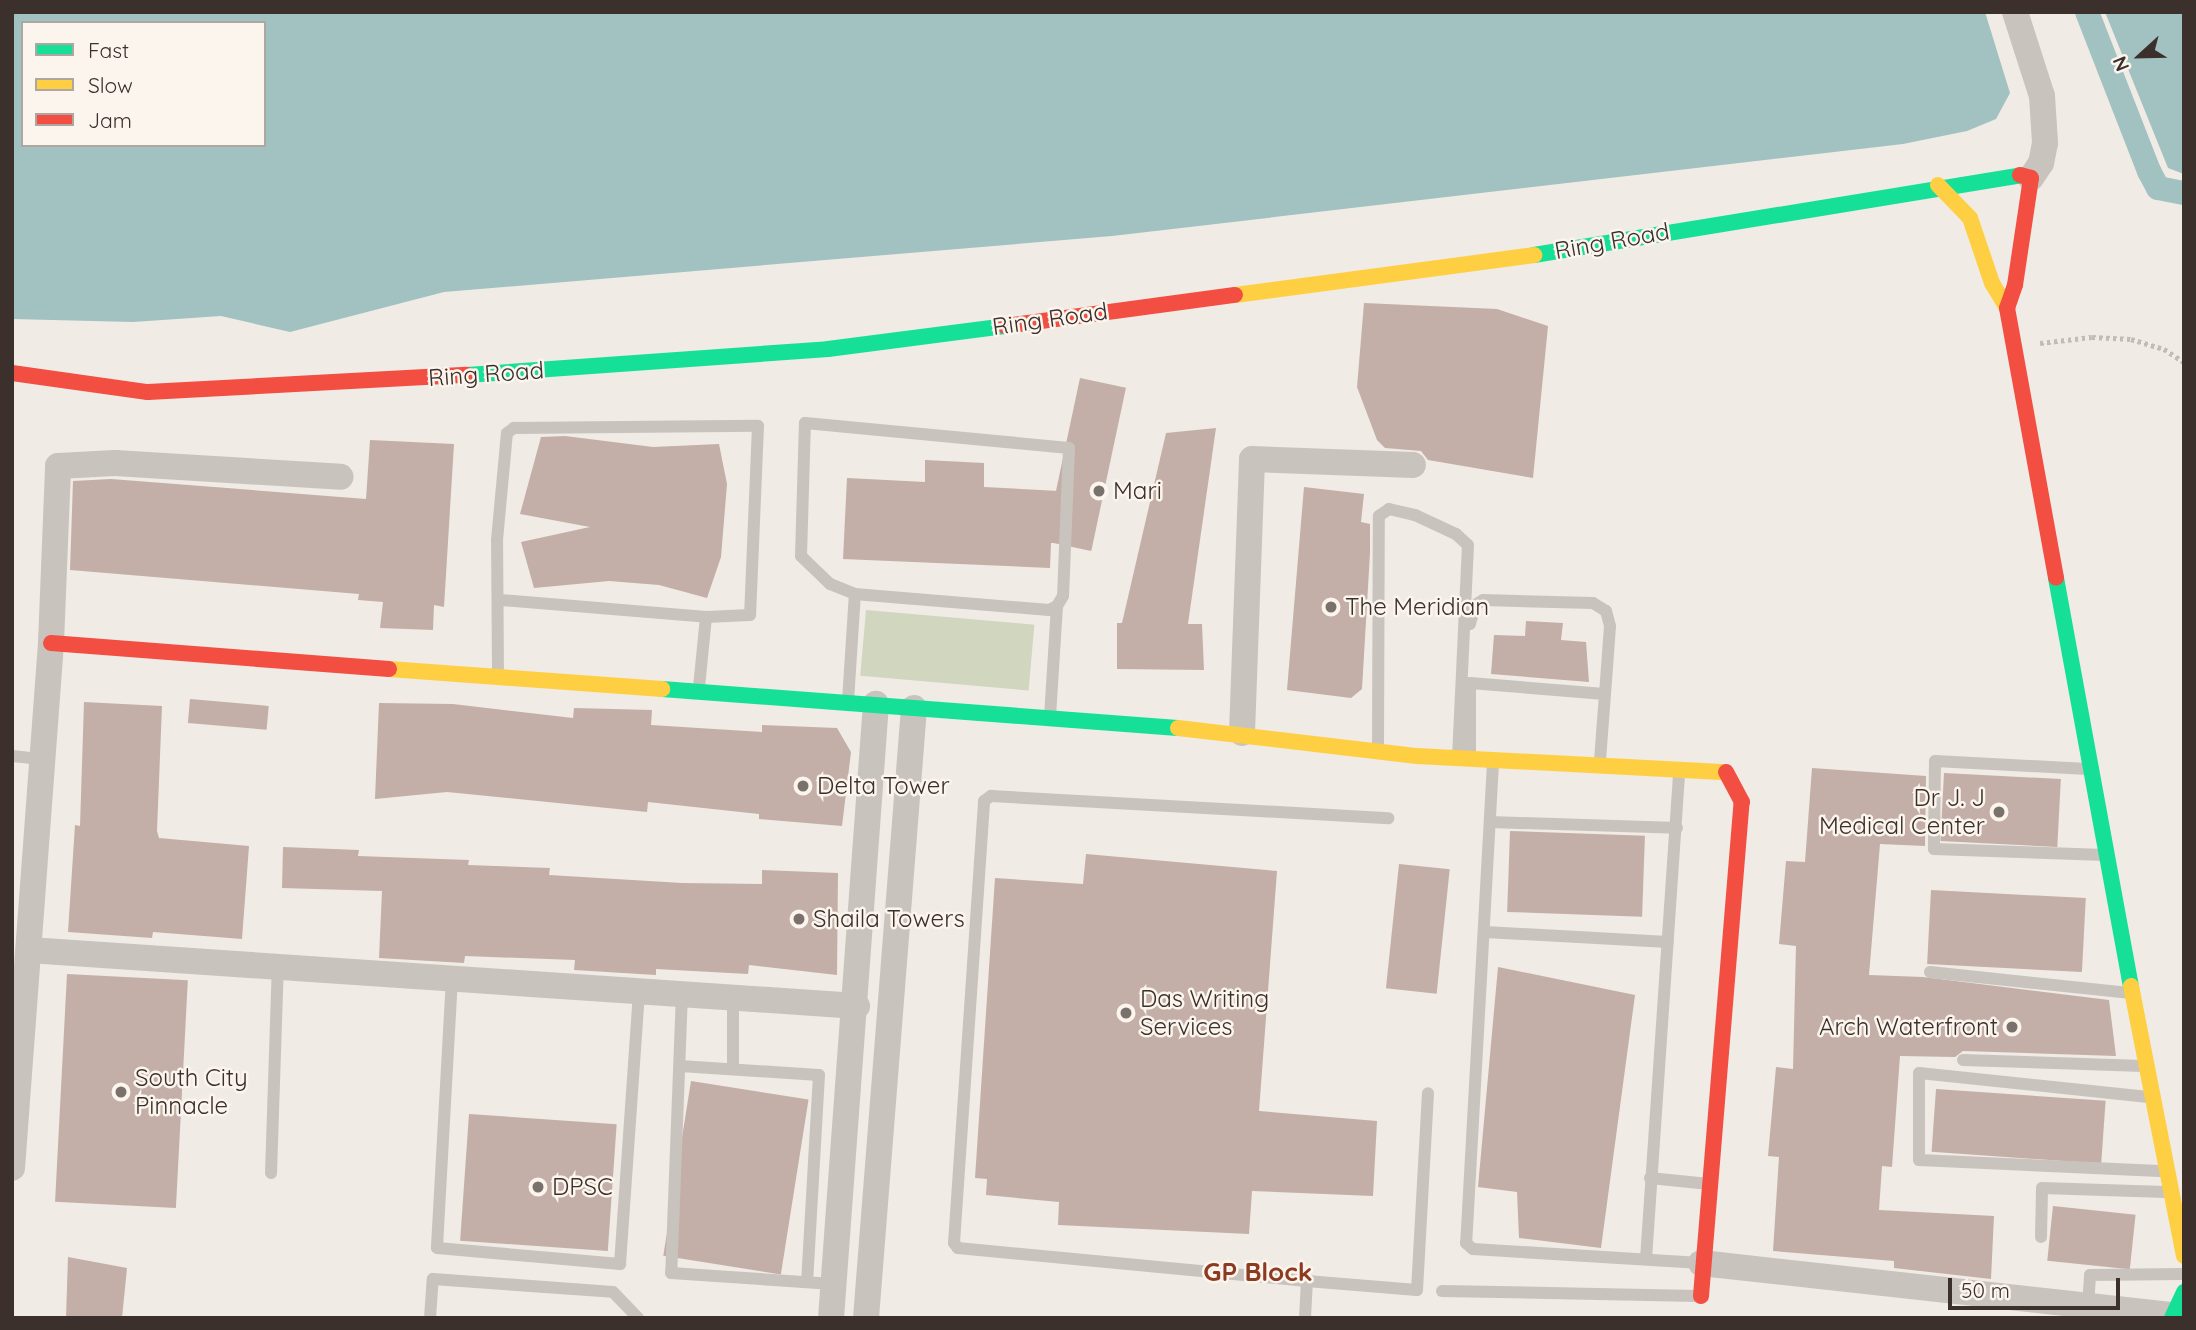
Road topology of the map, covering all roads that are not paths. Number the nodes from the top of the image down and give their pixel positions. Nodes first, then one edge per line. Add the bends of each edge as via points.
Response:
1 (2015, 12) edge
2 (2031, 178) junction
3 (1938, 185) junction
4 (2007, 308) junction
5 (12, 373) edge
6 (1413, 465) dead end
7 (341, 477) dead end
8 (855, 594) junction
9 (501, 600) junction
10 (1057, 606) junction
11 (706, 617) junction
12 (51, 643) junction
13 (498, 675) junction
14 (1470, 683) junction
15 (699, 689) junction
16 (1605, 694) junction
17 (848, 702) junction
18 (876, 704) junction
19 (914, 708) junction
20 (1050, 722) junction
21 (1241, 733) junction
22 (1378, 751) junction
23 (12, 756) edge
24 (1464, 758) junction
25 (1494, 759) junction
26 (42, 760) junction
27 (1600, 764) junction
28 (1679, 768) junction
29 (2094, 768) junction
30 (1388, 818) dead end
31 (1490, 822) junction
32 (1677, 828) junction
33 (2109, 855) junction
34 (21, 911) edge
35 (1485, 932) junction
36 (1668, 942) junction
37 (29, 950) junction
38 (278, 966) junction
39 (1930, 972) dead end
40 (452, 977) junction
41 (639, 990) junction
42 (682, 993) junction
43 (2133, 993) junction
44 (733, 996) junction
45 (857, 1006) junction
46 (1963, 1060) dead end
47 (680, 1066) junction
48 (2147, 1067) junction
49 (733, 1069) junction
50 (1427, 1093) dead end
51 (2152, 1097) junction
52 (816, 1131) junction
53 (846, 1135) junction
54 (12, 1168) edge
55 (2165, 1172) junction
56 (271, 1173) dead end
57 (1650, 1178) junction
58 (1709, 1184) junction
59 (2169, 1192) junction
60 (2041, 1237) dead end
61 (2184, 1255) edge
62 (1646, 1259) junction
63 (1701, 1263) junction
64 (2184, 1274) edge
65 (1307, 1281) junction
66 (807, 1282) junction
67 (833, 1284) junction
68 (1442, 1291) dead end
69 (1700, 1307) edge
70 (2076, 1309) edge
71 (2178, 1310) edge
72 (430, 1318) edge
73 (638, 1318) edge
74 (831, 1318) edge
75 (866, 1318) edge
76 (1305, 1318) edge

1 - 2 street via 2042,96 2045,143 2041,163
2 - 3 street, Ring Road via 2020,175
2 - 4 street via 2015,285
3 - 4 street via 1970,218 1992,283
3 - 5 street, Ring Road via 1517,258 828,349 317,386 161,392
4 - 29 street
6 - 21 street via 1252,459
7 - 12 street via 115,463 58,466
8 - 10 lane via 1049,610
8 - 10 lane via 830,584 801,556 805,423 1069,448 1063,596
8 - 17 lane
9 - 11 lane
9 - 11 lane via 497,540 509,429 758,426 750,615
9 - 13 lane
10 - 20 lane
11 - 15 lane
12 - 13 street
12 - 26 street
13 - 15 street
14 - 16 lane
14 - 16 lane via 1470,614 1475,605 1483,600 1593,603 1606,611 1609,626
14 - 24 lane
15 - 17 street
16 - 27 lane
17 - 18 street
18 - 19 street
18 - 45 street
19 - 20 street
19 - 75 street
20 - 21 street
21 - 22 street
22 - 24 street
22 - 24 lane via 1379,516 1389,509 1415,515 1456,534 1468,545
23 - 26 lane
24 - 25 street
25 - 27 street
25 - 31 lane
26 - 34 street
27 - 28 street
28 - 32 lane
28 - 58 street via 1730,774 1742,802
29 - 33 street
29 - 33 lane via 1935,761 1934,849
30 - 65 lane via 991,796 984,801 954,1243 958,1248
31 - 32 lane
31 - 35 lane
32 - 36 lane
33 - 43 street
34 - 37 street
35 - 36 lane
35 - 62 lane via 1466,1243 1473,1249
36 - 57 lane
37 - 38 street
37 - 54 street
38 - 40 street
38 - 56 lane
39 - 43 lane
40 - 41 street
40 - 41 lane via 437,1248 620,1264
41 - 42 street
42 - 44 street
42 - 47 lane
43 - 48 street
44 - 45 street
44 - 49 lane
45 - 53 street
46 - 48 lane
47 - 49 lane
47 - 66 lane via 671,1273
48 - 51 street
49 - 52 lane via 819,1075
50 - 65 lane via 1417,1290
51 - 55 street
51 - 55 lane via 1919,1073 1919,1160
52 - 53 lane
52 - 66 lane
53 - 67 street
55 - 59 street
57 - 58 lane
57 - 62 lane
58 - 63 street
59 - 60 lane via 2042,1188
59 - 61 street
62 - 63 lane
63 - 69 street
63 - 70 street
64 - 70 lane via 2090,1275
65 - 76 lane
66 - 67 lane
67 - 74 street
68 - 69 lane
70 - 71 street
72 - 73 lane via 433,1279 613,1292

